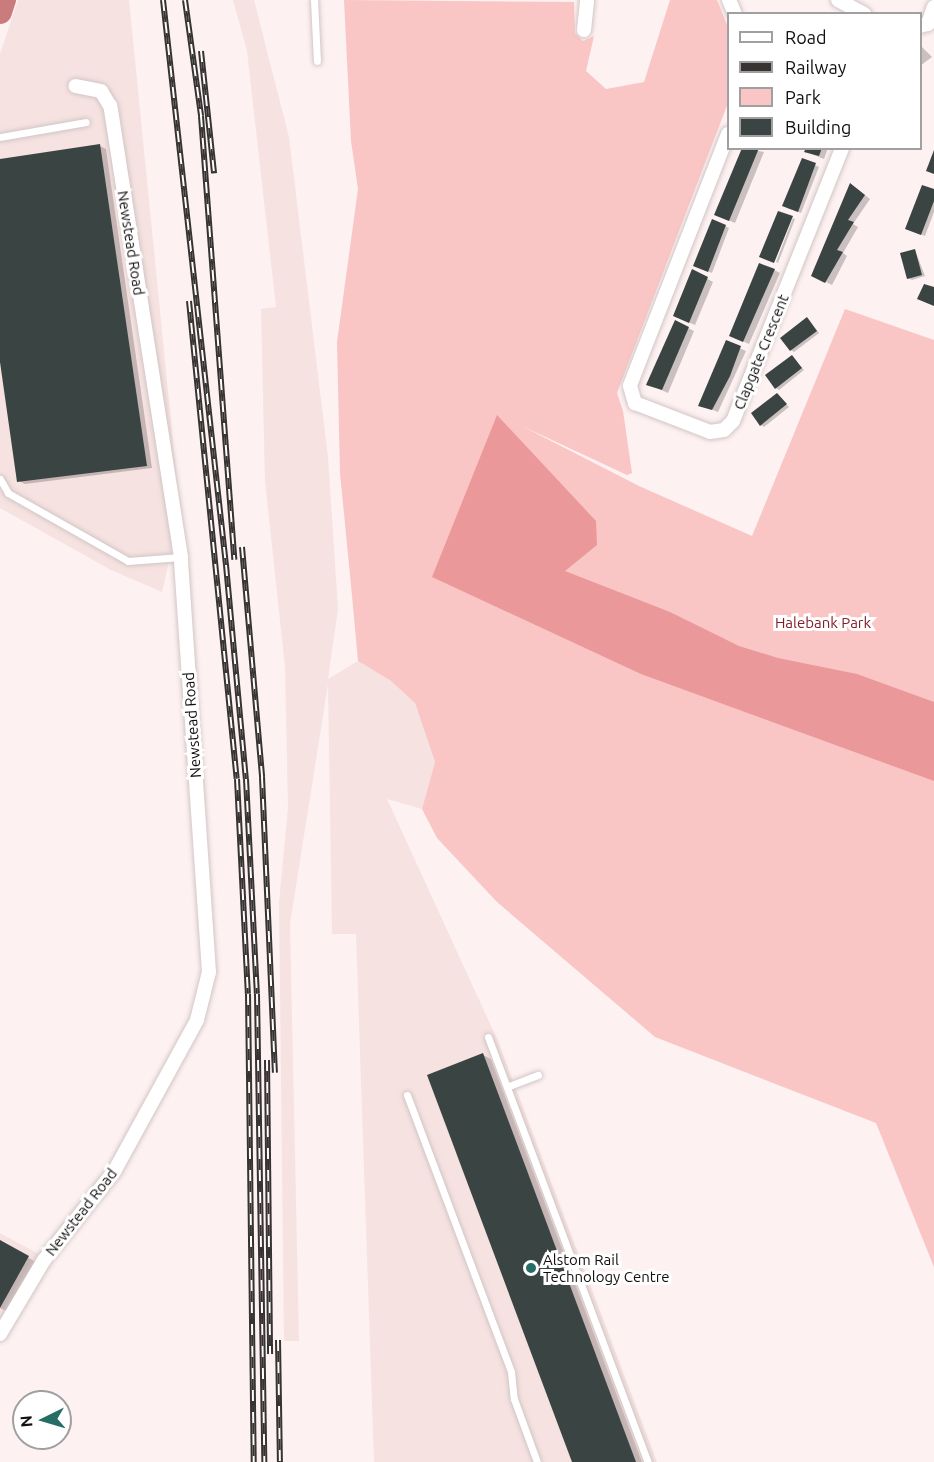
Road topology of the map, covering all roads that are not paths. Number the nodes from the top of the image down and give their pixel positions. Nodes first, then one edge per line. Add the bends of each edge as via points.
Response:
1 (314, 0) edge
2 (587, 0) edge
3 (838, 0) edge
4 (934, 7) edge
5 (860, 12) edge
6 (922, 26) edge
7 (584, 30) dead end
8 (317, 61) dead end
9 (75, 86) dead end
10 (86, 122) dead end
11 (0, 136) edge
12 (727, 139) edge
13 (841, 150) edge
14 (0, 479) edge
15 (181, 557) junction
16 (488, 1037) dead end
17 (538, 1075) dead end
18 (508, 1086) junction
19 (407, 1095) dead end
20 (0, 1334) edge
21 (537, 1462) edge
22 (648, 1462) edge

1 - 8 lane
2 - 7 street
3 - 5 street
4 - 6 street via 928,24
9 - 15 street, Newstead Road via 101,91 110,106
10 - 11 lane
12 - 13 street, Clapgate Crescent via 630,386 635,403 710,432 724,430 734,421
14 - 15 lane via 8,493 128,561
15 - 20 street, Newstead Road via 208,960 205,998 197,1020 115,1170 45,1260
16 - 18 lane
17 - 18 lane
18 - 22 lane
19 - 21 lane via 511,1371 514,1399

